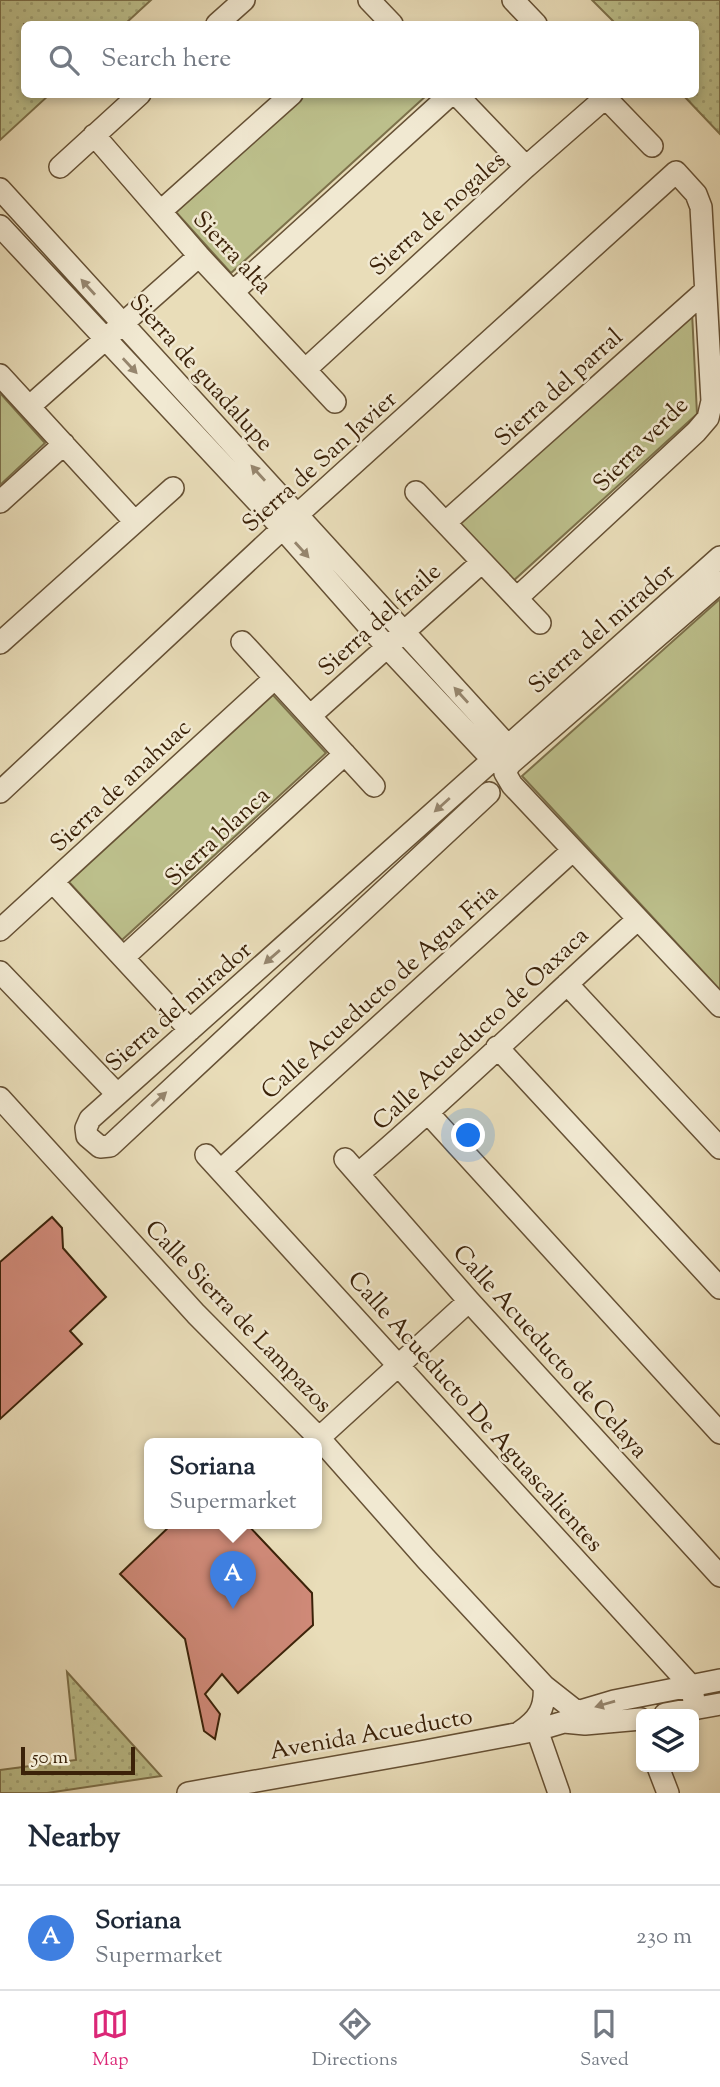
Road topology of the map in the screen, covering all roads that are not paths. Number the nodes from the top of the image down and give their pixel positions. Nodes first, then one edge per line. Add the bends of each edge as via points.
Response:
1 (244, 0) edge
2 (513, 0) edge
3 (220, 21) edge
4 (533, 21) edge
5 (135, 98) edge
6 (288, 98) edge
7 (447, 98) edge
8 (460, 98) edge
9 (602, 98) edge
10 (606, 98) edge
11 (94, 135) junction
12 (652, 146) dead end
13 (60, 167) dead end
14 (526, 167) junction
15 (676, 172) joint
16 (0, 189) edge
17 (161, 211) junction
18 (0, 226) edge
19 (199, 256) junction
20 (233, 291) junction
21 (705, 291) junction
22 (122, 324) junction
23 (105, 340) junction
24 (714, 355) edge
25 (306, 369) junction
26 (0, 375) edge
27 (335, 402) dead end
28 (30, 406) junction
29 (64, 444) junction
30 (173, 488) dead end
31 (416, 492) dead end
32 (0, 502) edge
33 (135, 522) junction
34 (290, 522) junction
35 (446, 522) junction
36 (720, 557) edge
37 (482, 562) junction
38 (720, 582) edge
39 (517, 598) junction
40 (540, 623) dead end
41 (404, 631) junction
42 (242, 642) dead end
43 (0, 643) edge
44 (387, 647) junction
45 (275, 678) junction
46 (310, 716) junction
47 (345, 754) junction
48 (502, 759) junction
49 (374, 786) dead end
50 (0, 792) edge
51 (489, 793) dead end
52 (572, 851) junction
53 (52, 882) junction
54 (343, 894) junction
55 (358, 913) junction
56 (637, 920) junction
57 (0, 930) edge
58 (124, 957) junction
59 (0, 972) edge
60 (567, 984) junction
61 (720, 1006) edge
62 (190, 1030) junction
63 (497, 1047) junction
64 (117, 1094) junction
65 (0, 1097) edge
66 (428, 1113) junction
67 (720, 1148) edge
68 (214, 1162) joint
69 (352, 1166) joint
70 (720, 1288) edge
71 (469, 1301) junction
72 (398, 1365) junction
73 (720, 1433) edge
74 (319, 1438) joint
75 (322, 1441) edge
76 (720, 1576) edge
77 (720, 1680) edge
78 (544, 1686) junction
79 (692, 1686) junction
80 (720, 1704) edge
81 (695, 1709) joint
82 (575, 1719) junction
83 (636, 1721) edge
84 (528, 1731) junction
85 (659, 1772) edge
86 (191, 1793) edge
87 (559, 1793) edge
88 (667, 1793) edge

1 - 3 street
2 - 4 street
5 - 11 street
6 - 17 street
7 - 20 street
8 - 14 street
9 - 14 street, Sierra de nogales
10 - 12 street
11 - 13 street
11 - 17 street, Sierra alta
14 - 25 street, Sierra de nogales
15 - 21 street, Sierra verde via 701,207
15 - 34 street, Sierra de San Javier
22 -> 16 street, Sierra de guadalupe
17 - 19 street, Sierra alta
18 - 23 street, Sierra de guadalupe
19 - 20 street, Sierra alta
19 - 22 street
20 - 25 street, Sierra alta
21 - 24 street, Sierra verde
21 - 35 street, Sierra del parral
22 - 23 street
34 -> 22 street, Sierra de guadalupe
23 - 28 street
23 -> 34 street, Sierra de guadalupe
24 - 39 street, Sierra verde via 712,401 703,425
25 - 27 street, Sierra alta
26 - 28 street
28 - 29 street
29 - 32 street
29 - 33 street
30 - 33 street
31 - 35 street
33 - 43 street
34 - 41 street, Sierra de guadalupe
34 -> 44 street, Sierra de guadalupe
34 - 50 street, Sierra de San Javier
35 - 37 street
36 - 48 street, Sierra del mirador
37 - 39 street
37 - 41 street, Sierra del fraile
38 - 48 street, Sierra del mirador via 516,759
39 - 40 street
41 - 44 street, Sierra del fraile
48 -> 41 street, Sierra de guadalupe
42 - 45 street
44 - 46 street, Sierra del fraile
44 - 48 street, Sierra de guadalupe
45 - 46 street
45 - 53 street, Sierra de anahuac
46 - 47 street
47 - 49 street
47 - 58 street, Sierra blanca
48 - 52 street via 512,785
48 -> 54 street, Sierra del mirador
51 - 55 street, Sierra del mirador
52 - 56 street
52 - 68 street, Calle Acueducto de Agua Fria
53 - 57 street, Sierra de anahuac
53 - 58 street
54 - 55 street
54 -> 62 street, Sierra del mirador
64 -> 55 street, Sierra del mirador via 86,1128 87,1136 100,1147 110,1146
56 - 60 street, Calle Acueducto de Oaxaca
56 - 61 street
58 - 62 street
59 - 64 street
60 - 63 street, Calle Acueducto de Oaxaca
60 - 67 street
62 - 64 street, Sierra del mirador
63 - 66 street, Calle Acueducto de Oaxaca
63 - 70 street
65 - 74 street, Calle Sierra de Lampazos via 196,1314
66 - 69 street, Calle Acueducto de Oaxaca
66 - 73 street
68 - 72 street, Calle Acueducto De Aguascalientes
69 - 71 street, Calle Acueducto de Celaya
71 - 72 street
71 - 76 street, Calle Acueducto de Celaya
72 - 74 street
72 - 79 street, Calle Acueducto De Aguascalientes
75 - 78 street, Calle Sierra de Lampazos
77 - 79 street, Avenida Acueducto
78 - 82 street, Calle Sierra de Lampazos
78 - 84 street via 539,1715
79 - 81 street
79 -> 82 street, Avenida Acueducto via 614,1701
80 - 81 street
82 - 83 street, Avenida Acueducto
82 - 84 street, Avenida Acueducto
84 - 86 street, Avenida Acueducto
84 - 87 street
85 - 88 street

